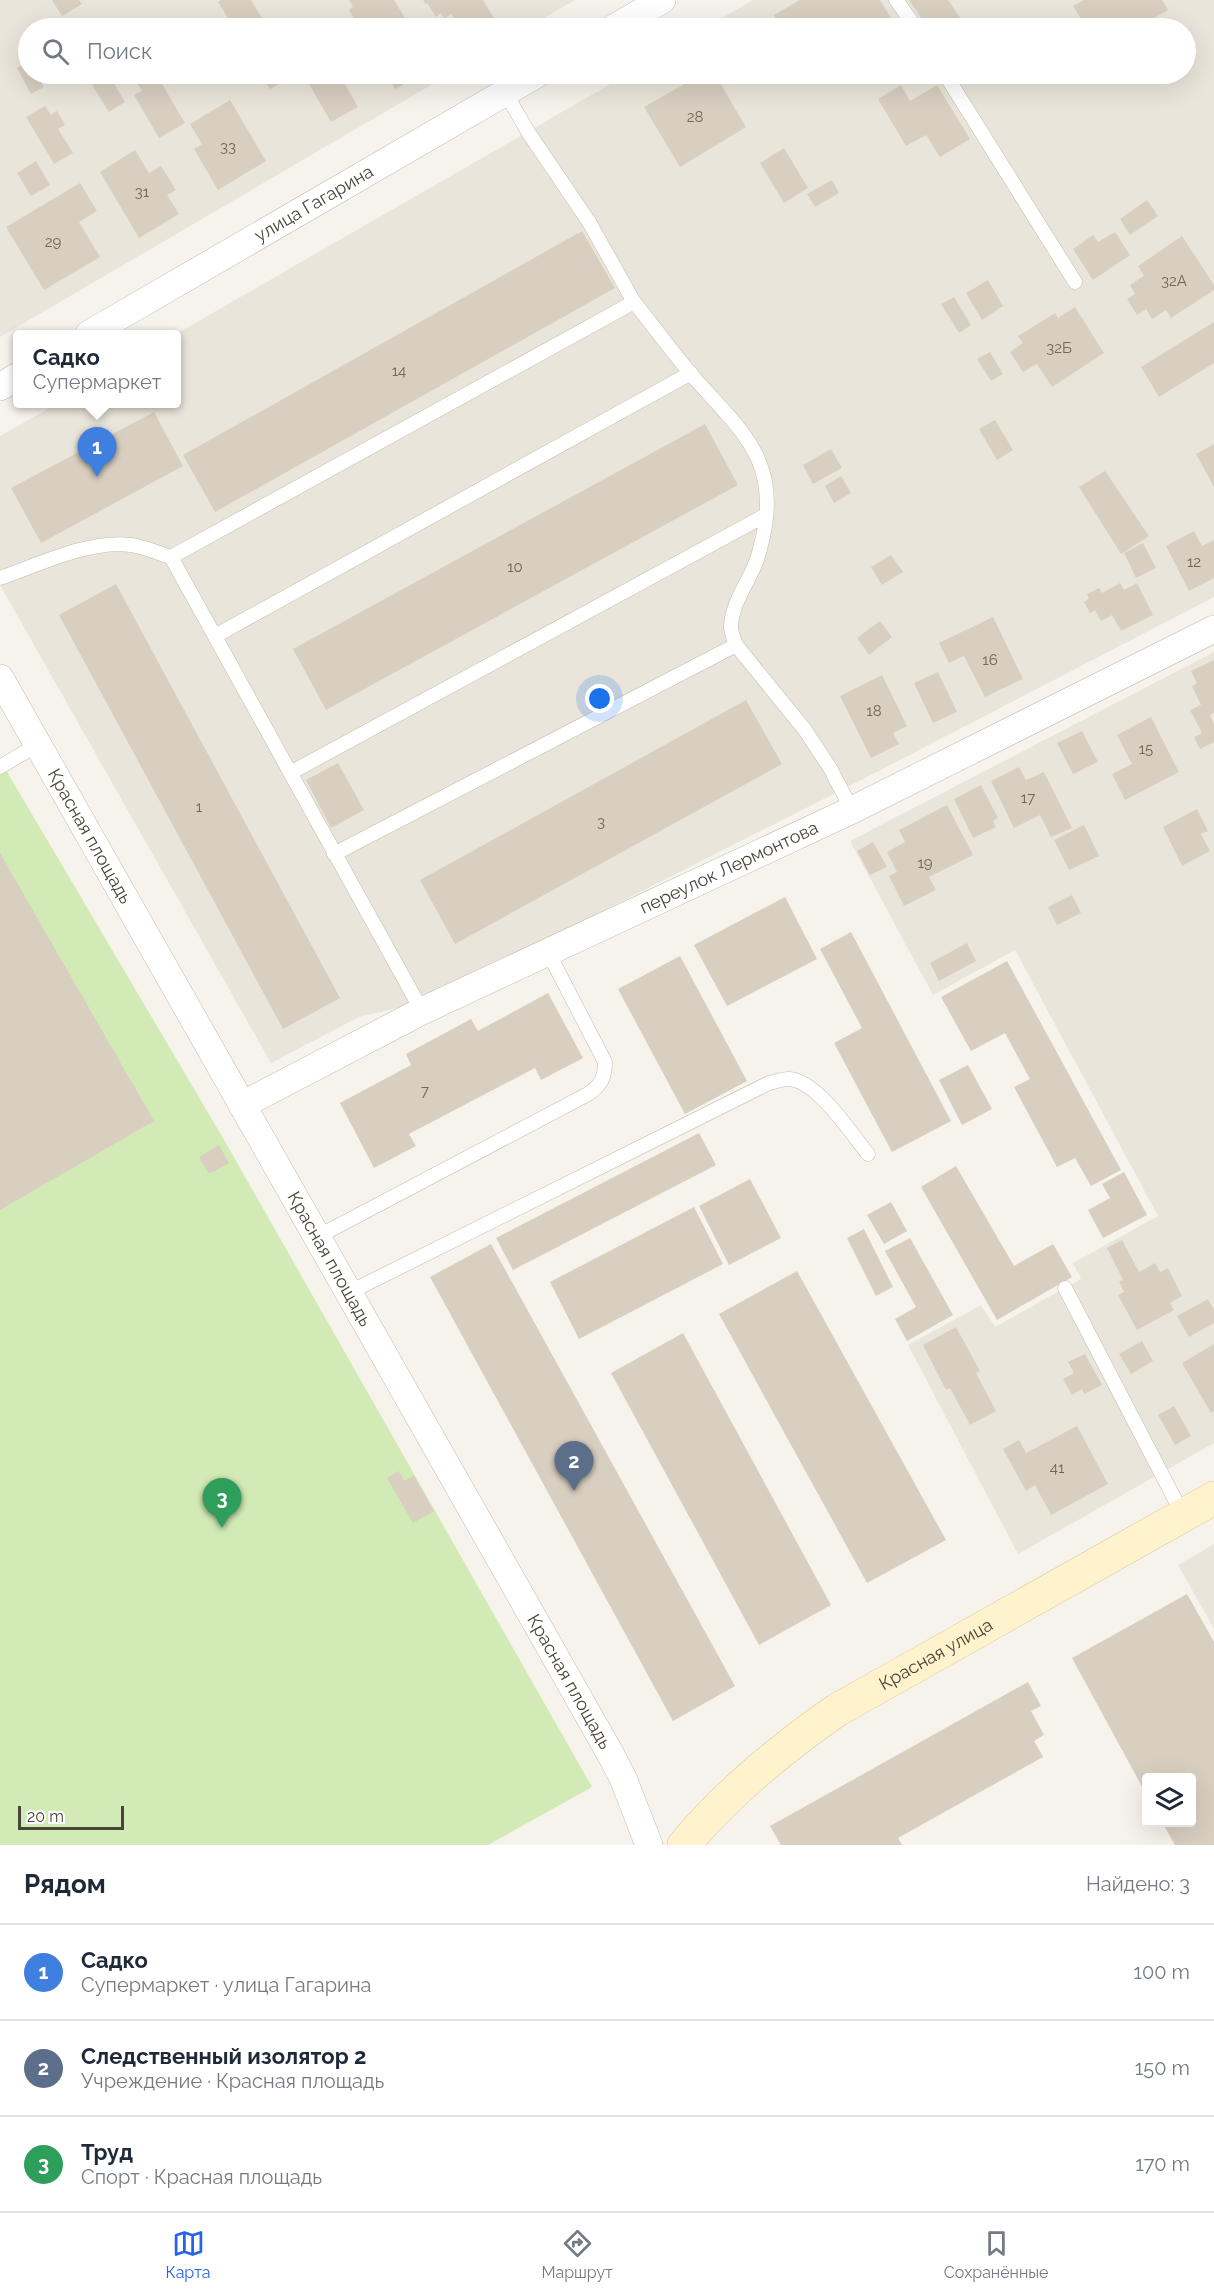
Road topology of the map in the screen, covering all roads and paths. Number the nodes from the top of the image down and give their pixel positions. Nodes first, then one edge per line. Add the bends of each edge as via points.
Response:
1 (662, 0) edge
2 (896, 0) edge
3 (631, 18) edge
4 (909, 18) edge
5 (519, 84) edge
6 (951, 84) edge
7 (505, 92) junction
8 (1075, 282) dead end
9 (634, 302) junction
10 (96, 330) edge
11 (691, 373) junction
12 (13, 379) edge
13 (0, 387) edge
14 (765, 515) junction
15 (171, 557) junction
16 (0, 578) edge
17 (1214, 629) edge
18 (215, 636) junction
19 (735, 645) junction
20 (0, 678) edge
21 (37, 745) junction
22 (0, 766) edge
23 (290, 774) junction
24 (852, 810) junction
25 (334, 854) junction
26 (548, 952) junction
27 (422, 1011) junction
28 (242, 1105) junction
29 (868, 1154) dead end
30 (317, 1237) junction
31 (1065, 1288) dead end
32 (348, 1293) junction
33 (1214, 1498) edge
34 (1183, 1515) junction
35 (649, 1845) edge
36 (684, 1845) edge

1 - 3 street
2 - 4 lane
5 - 7 street, улица Гагарина
6 - 8 lane
7 - 9 lane via 589,222
7 - 10 street, улица Гагарина
9 - 11 lane
9 - 15 lane
11 - 14 lane via 734,419 754,450 766,490
11 - 18 lane
12 - 13 street
14 - 19 lane via 756,564 733,615
14 - 23 lane
15 - 16 lane via 129,545 107,545 83,549
15 - 18 lane
17 - 24 street, переулок Лермонтова
18 - 23 lane
19 - 24 lane via 805,730
19 - 25 lane
20 - 21 street, Красная площадь
21 - 22 lane
21 - 28 street, Красная площадь
23 - 25 lane
24 - 26 street, переулок Лермонтова
25 - 27 lane
26 - 27 street, переулок Лермонтова
26 - 30 lane via 605,1062 599,1086
27 - 28 street, переулок Лермонтова
28 - 30 street, Красная площадь
29 - 32 lane via 804,1083 788,1079 769,1083
30 - 32 street, Красная площадь
31 - 34 lane
32 - 35 street, Красная площадь via 611,1755
33 - 34 main road, Красная улица
34 - 36 main road, Красная улица via 837,1710 762,1766

